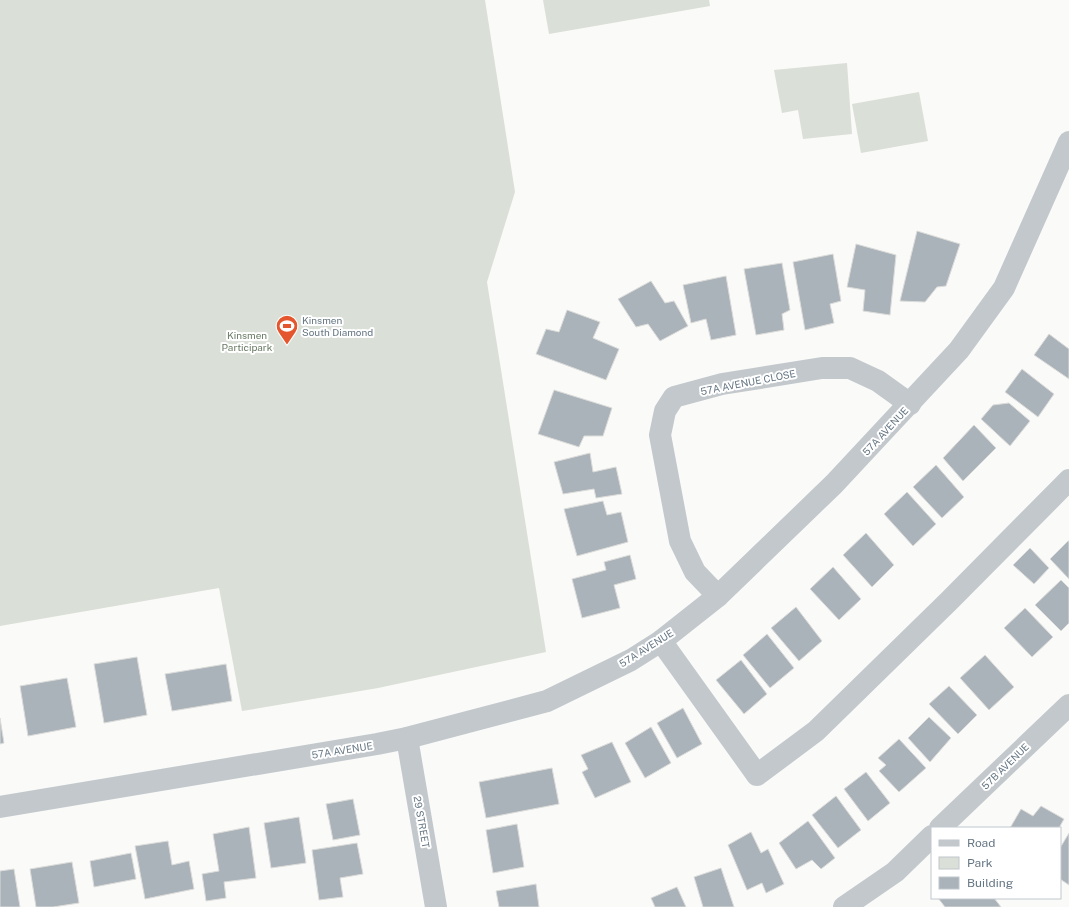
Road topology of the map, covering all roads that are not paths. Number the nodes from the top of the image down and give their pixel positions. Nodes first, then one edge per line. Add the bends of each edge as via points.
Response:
1 (1069, 142) edge
2 (910, 404) junction
3 (1069, 480) edge
4 (718, 596) junction
5 (662, 641) junction
6 (1069, 705) edge
7 (407, 738) junction
8 (0, 807) edge
9 (941, 827) edge
10 (931, 837) edge
11 (436, 907) edge
12 (844, 907) edge

1 - 2 street, 57A AVENUE via 1004,288 959,350
2 - 4 street, 57A AVENUE via 834,484
2 - 4 street, 57A AVENUE CLOSE via 878,381 850,368 822,368 730,383 674,397 665,411 660,435 680,541 695,572
3 - 5 street via 955,596 816,731 757,775
4 - 5 street, 57A AVENUE
5 - 7 street, 57A AVENUE via 631,660 547,701
6 - 9 street, 57B AVENUE
7 - 8 street, 57A AVENUE
7 - 11 street, 29 STREET
10 - 12 street via 895,872

